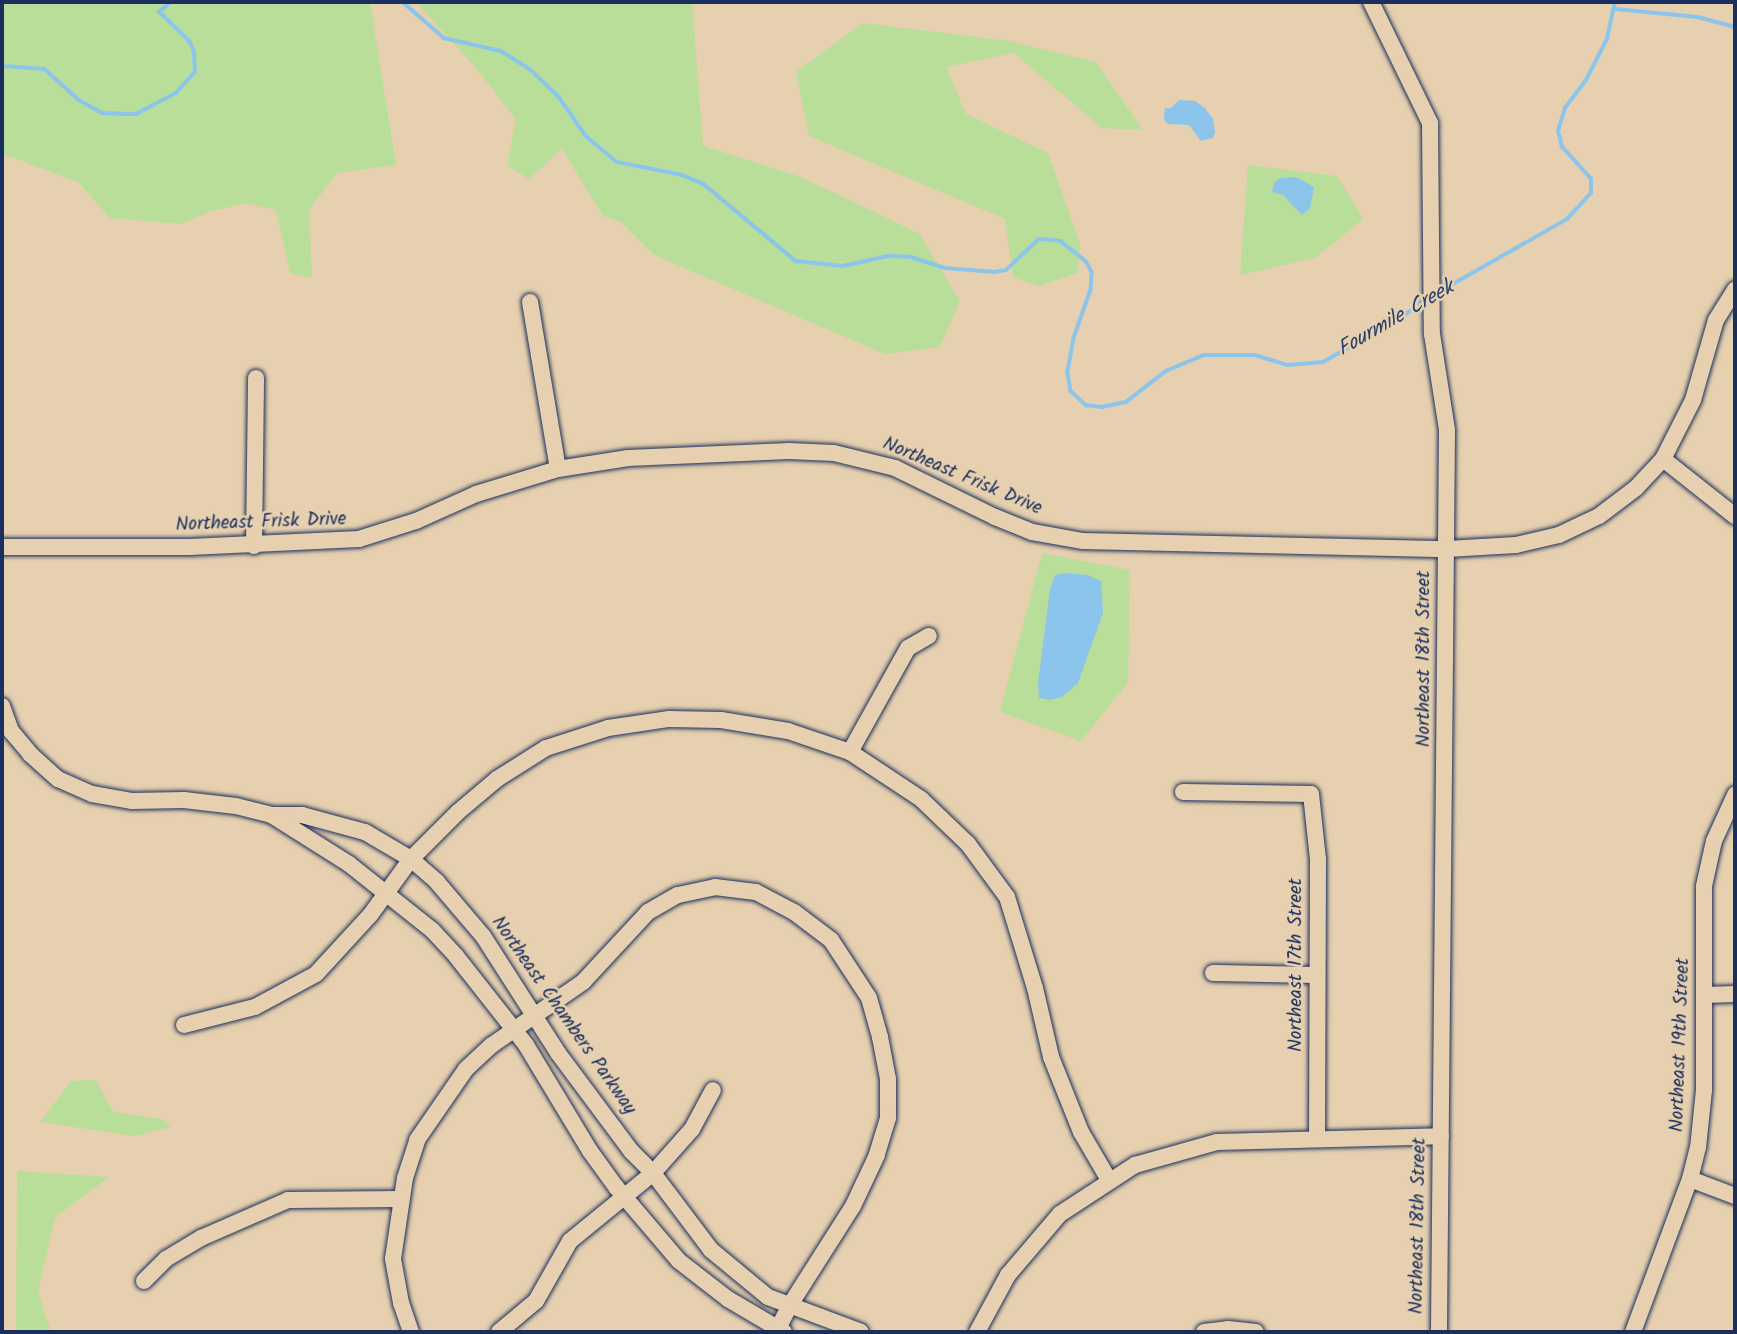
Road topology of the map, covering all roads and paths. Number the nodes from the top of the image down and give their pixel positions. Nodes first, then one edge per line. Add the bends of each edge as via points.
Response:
1 (1371, 2) edge
2 (1735, 289) edge
3 (530, 302) dead end
4 (256, 378) dead end
5 (1663, 459) junction
6 (558, 469) junction
7 (1735, 516) edge
8 (254, 546) junction
9 (2, 547) edge
10 (1447, 549) junction
11 (929, 636) dead end
12 (2, 706) edge
13 (850, 752) junction
14 (1183, 792) dead end
15 (1735, 795) edge
16 (271, 815) junction
17 (411, 859) junction
18 (387, 895) junction
19 (1213, 974) dead end
20 (1317, 975) junction
21 (1735, 994) edge
22 (1704, 995) junction
23 (534, 1018) junction
24 (184, 1025) dead end
25 (515, 1031) junction
26 (713, 1090) dead end
27 (1441, 1136) junction
28 (1317, 1138) junction
29 (653, 1173) junction
30 (1690, 1179) junction
31 (1109, 1180) junction
32 (624, 1196) junction
33 (1735, 1196) edge
34 (401, 1199) junction
35 (144, 1281) dead end
36 (790, 1305) junction
37 (779, 1331) edge
38 (411, 1332) edge
39 (499, 1332) edge
40 (861, 1332) edge
41 (977, 1332) edge
42 (1204, 1332) edge
43 (1256, 1332) edge
44 (1439, 1332) edge
45 (1633, 1332) edge

1 - 10 street, Northeast 18th Street via 1430,123 1432,334 1447,430
2 - 5 street, Northeast Frisk Drive via 1716,320 1693,400
3 - 6 street
4 - 8 street
5 - 7 street
5 - 10 street, Northeast Frisk Drive via 1618,503 1579,526 1517,545
6 - 8 street, Northeast Frisk Drive via 476,494 416,521 359,539
6 - 10 street, Northeast Frisk Drive via 628,458 834,453 895,468 995,517 1057,538
8 - 9 street, Northeast Frisk Drive
10 - 27 street, Northeast 18th Street
11 - 13 street via 908,648
12 - 16 street, Northeast Chambers Parkway via 11,731 30,754 58,779 92,794 132,801 210,803
13 - 17 street via 789,731 721,720 669,719 608,729 547,748 497,779
13 - 31 street via 921,799 968,844 1007,897 1051,1057 1081,1132
14 - 20 street, Northeast 17th Street via 1311,794 1318,859
15 - 22 street, Northeast 19th Street via 1707,865
16 - 17 street, Northeast Chambers Parkway via 340,824 388,843
16 - 18 street, Northeast Chambers Parkway via 341,859
17 - 18 street
17 - 23 street, Northeast Chambers Parkway via 438,882 484,936
18 - 24 street via 316,974 255,1007
18 - 25 street, Northeast Chambers Parkway via 432,930
19 - 20 street
20 - 28 street, Northeast 17th Street
21 - 22 street
22 - 30 street, Northeast 19th Street via 1703,1119
23 - 25 street
23 - 29 street, Northeast Chambers Parkway via 631,1151
23 - 36 street via 583,982 648,912 678,895 715,887 756,892 794,912 831,940 869,998 888,1079 888,1118 853,1206
25 - 32 street, Northeast Chambers Parkway via 590,1151
25 - 34 street via 466,1069 417,1140
26 - 29 street via 692,1129
27 - 28 street
27 - 44 street, Northeast 18th Street
28 - 31 street via 1217,1142 1135,1165
29 - 32 street
29 - 36 street, Northeast Chambers Parkway via 711,1250 768,1297
30 - 33 street
30 - 45 street, Northeast 19th Street
31 - 41 street via 1060,1213 1035,1240 1008,1275
32 - 37 street, Northeast Chambers Parkway via 679,1261
32 - 39 street via 570,1241 536,1301
34 - 35 street via 288,1200 201,1238 166,1259
34 - 38 street via 393,1259
36 - 37 street
36 - 40 street, Northeast Chambers Parkway
42 - 43 street

